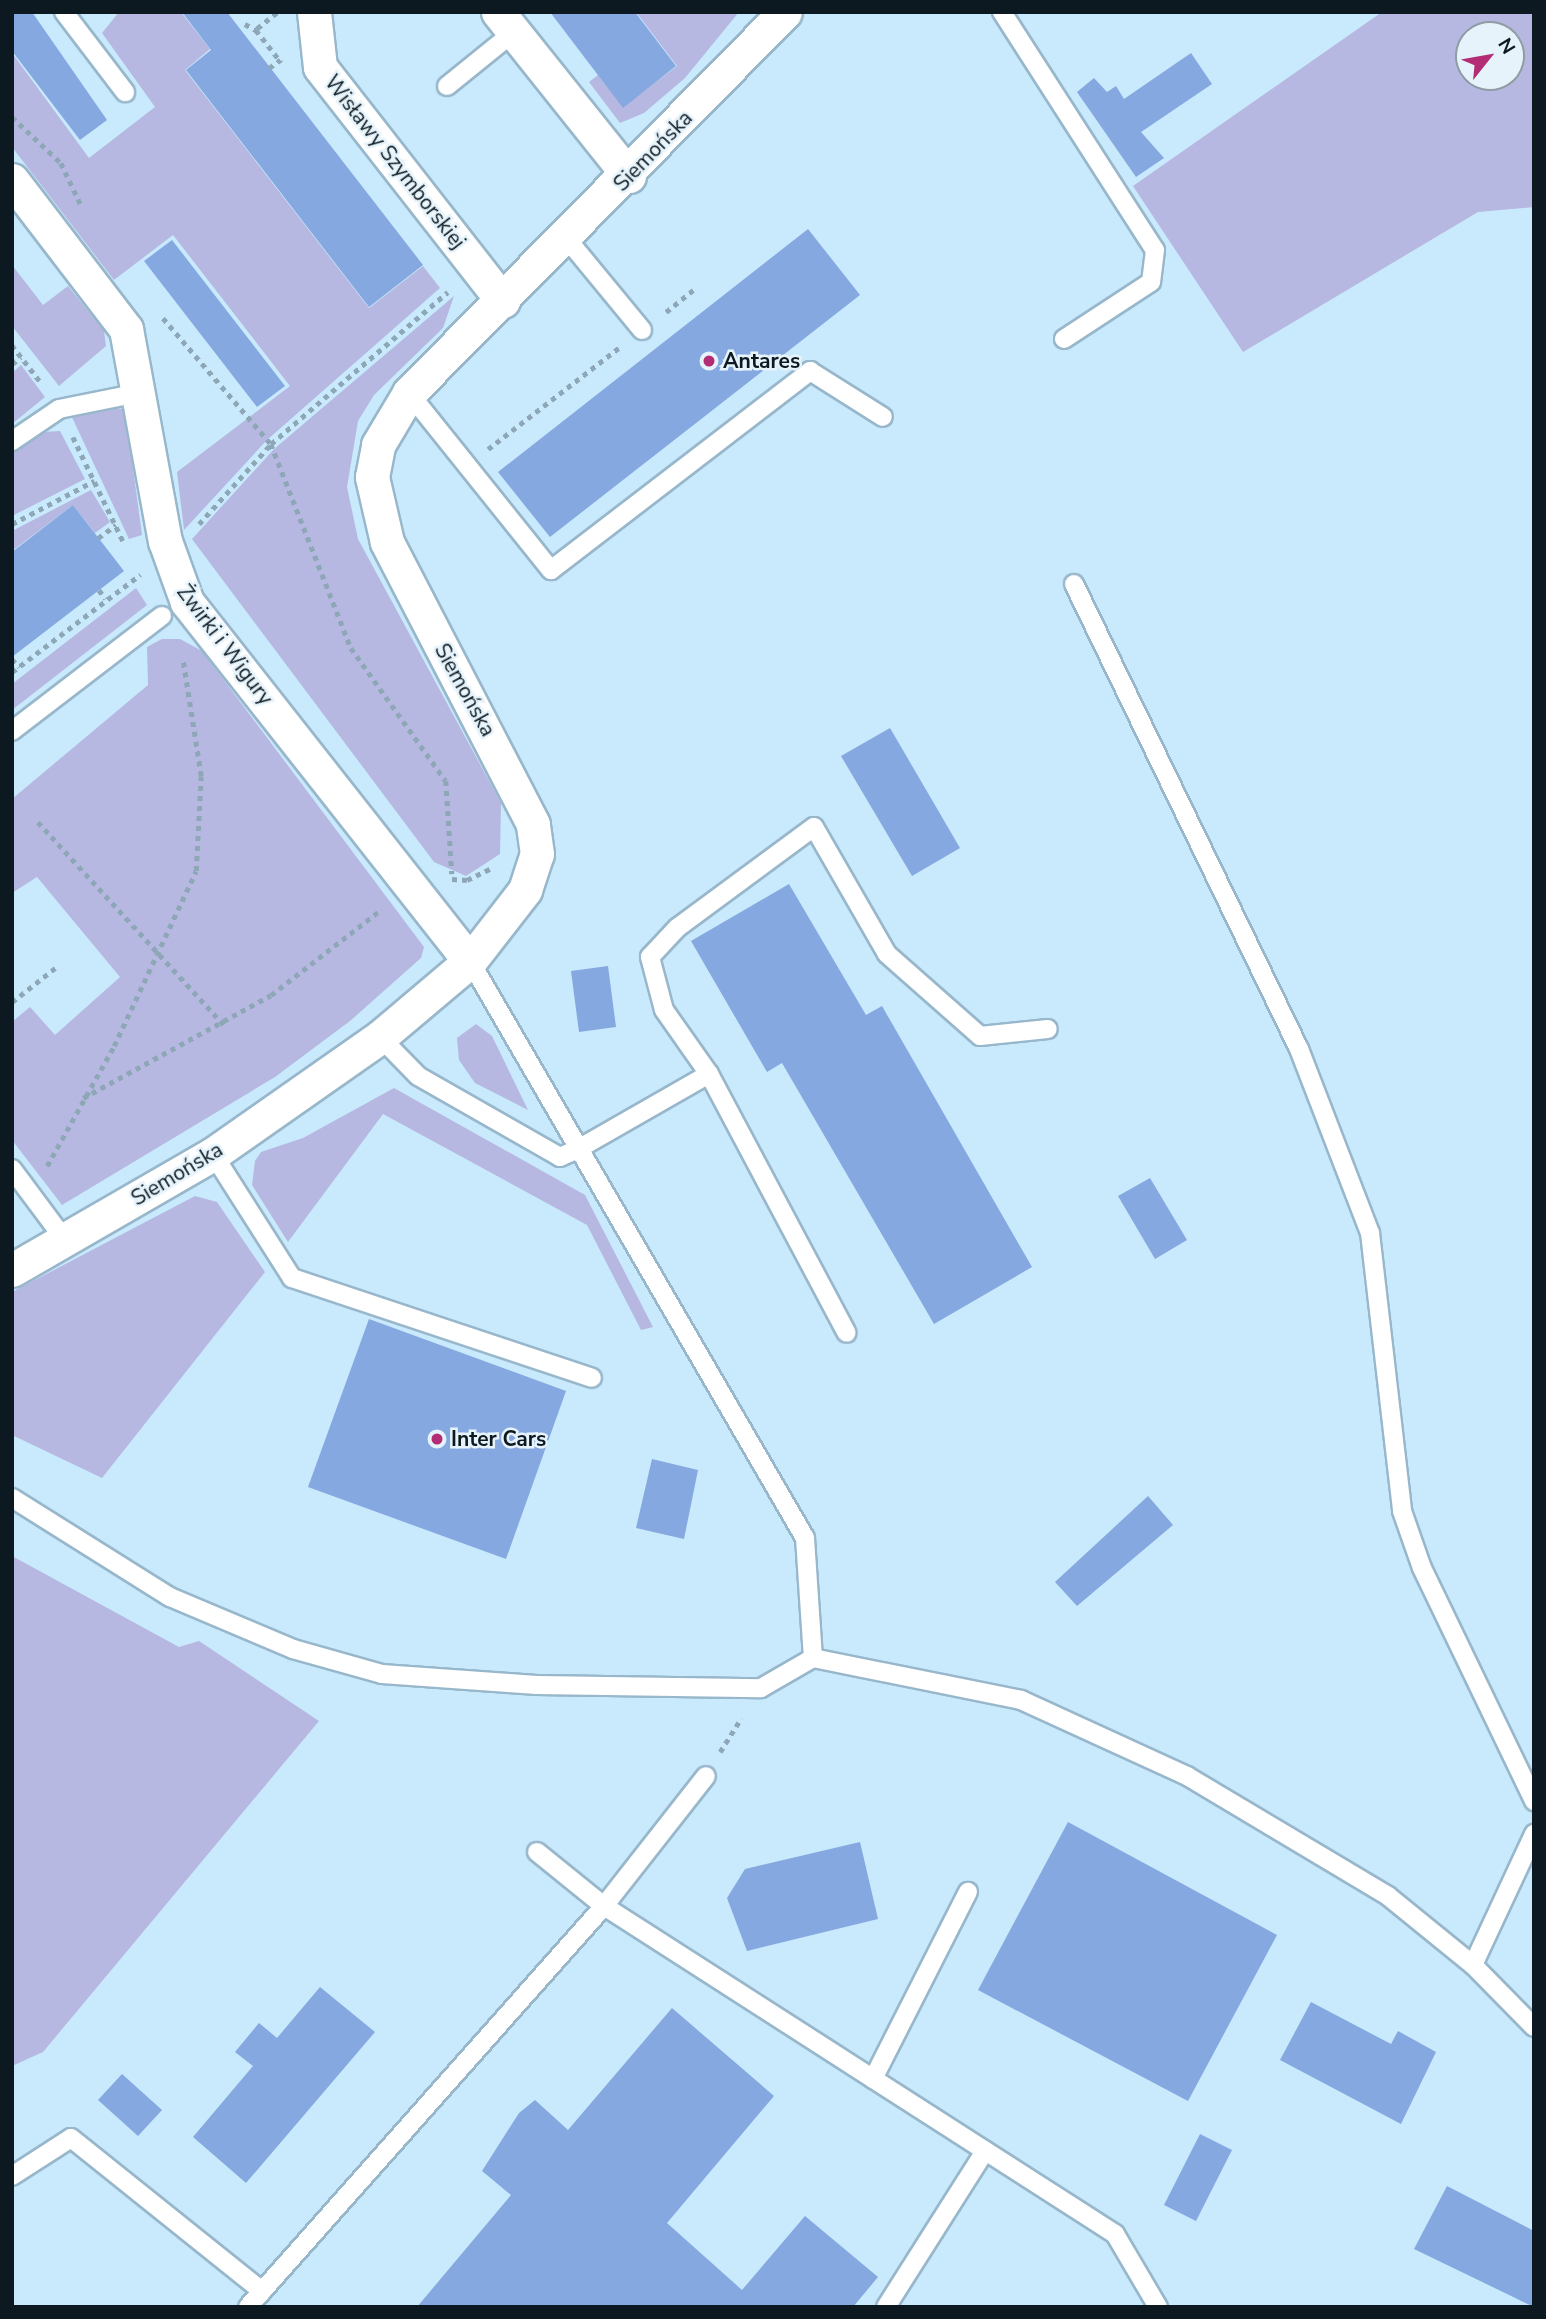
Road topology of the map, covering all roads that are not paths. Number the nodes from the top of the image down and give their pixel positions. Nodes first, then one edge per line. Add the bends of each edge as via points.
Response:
1 (64, 12) edge
2 (314, 12) edge
3 (785, 12) edge
4 (1002, 12) edge
5 (506, 22) edge
6 (447, 86) dead end
7 (125, 92) dead end
8 (629, 176) junction
9 (12, 180) edge
10 (567, 239) junction
11 (503, 301) junction
12 (642, 330) road end
13 (1064, 339) dead end
14 (138, 393) junction
15 (409, 393) junction
16 (883, 417) dead end
17 (12, 441) edge
18 (1074, 584) dead end
19 (162, 616) road end
20 (12, 731) edge
21 (470, 961) junction
22 (1048, 1029) dead end
23 (380, 1037) junction
24 (709, 1074) junction
25 (578, 1149) junction
26 (213, 1154) junction
27 (12, 1169) edge
28 (65, 1240) junction
29 (12, 1270) edge
30 (847, 1333) dead end
31 (592, 1378) dead end
32 (12, 1498) edge
33 (813, 1658) junction
34 (706, 1776) road end
35 (1534, 1801) edge
36 (1534, 1835) edge
37 (537, 1852) dead end
38 (968, 1892) dead end
39 (604, 1906) junction
40 (1474, 1965) junction
41 (1534, 2027) edge
42 (873, 2079) junction
43 (985, 2151) junction
44 (12, 2176) edge
45 (262, 2291) junction
46 (248, 2307) edge
47 (886, 2307) edge
48 (1158, 2307) edge

1 - 7 lane
2 - 11 street, Wisławy Szymborskiej via 320,66
3 - 8 street, Siemońska
4 - 13 lane via 1155,250 1152,282
5 - 6 lane
5 - 8 street
8 - 10 street, Siemońska
9 - 14 street, Żwirki i Wigury via 126,329
10 - 11 street, Siemońska
10 - 12 lane
11 - 15 street, Siemońska
14 - 17 lane via 59,410
14 - 21 street, Żwirki i Wigury via 172,571 187,602 433,886
15 - 16 lane via 551,570 810,371
15 - 21 street, Siemońska via 378,445 375,508 416,599 521,793 537,854 507,919
18 - 35 lane via 1299,1049 1370,1233 1402,1511 1422,1568
19 - 20 lane
21 - 23 street, Siemońska
21 - 25 lane
22 - 24 lane via 980,1036 887,954 814,827 677,928 650,957 664,1010
23 - 25 lane via 418,1076 560,1157
23 - 26 street, Siemońska
24 - 25 lane
24 - 30 lane
25 - 33 lane via 805,1538
26 - 28 street, Siemońska
26 - 31 lane via 292,1278
27 - 28 lane
28 - 29 street, Siemońska
32 - 33 lane via 170,1597 293,1649 382,1674 537,1685 761,1688
33 - 40 lane via 1021,1700 1188,1776 1388,1896
34 - 39 lane
36 - 40 lane
37 - 39 lane
38 - 42 lane
39 - 42 lane
39 - 45 lane
40 - 41 lane
42 - 43 lane
43 - 47 lane
43 - 48 lane via 1115,2234
44 - 45 lane via 71,2138
45 - 46 lane

